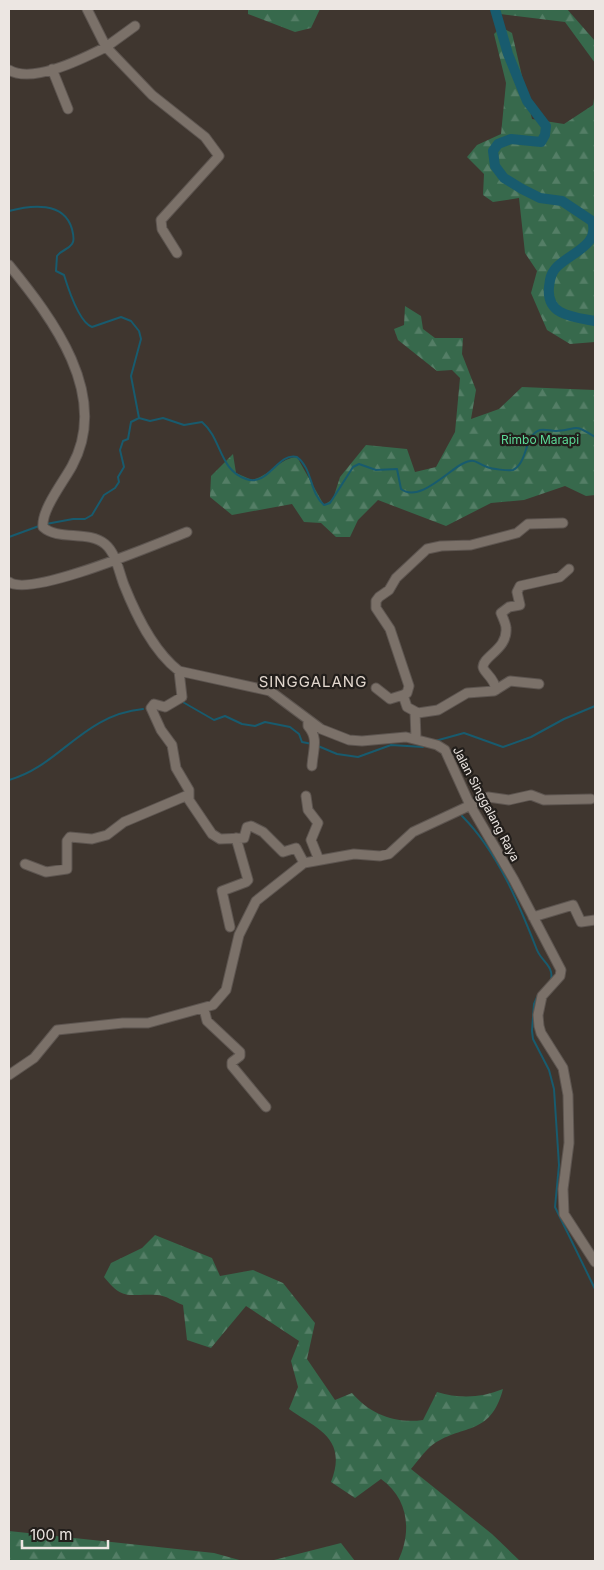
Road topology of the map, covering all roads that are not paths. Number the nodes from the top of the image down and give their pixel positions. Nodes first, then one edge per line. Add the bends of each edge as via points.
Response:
1 (87, 9) edge
2 (135, 26) dead end
3 (106, 47) junction
4 (52, 69) junction
5 (9, 70) edge
6 (68, 109) dead end
7 (177, 253) dead end
8 (9, 265) edge
9 (563, 523) dead end
10 (187, 532) dead end
11 (114, 559) junction
12 (568, 570) dead end
13 (9, 582) edge
14 (179, 671) junction
15 (539, 684) dead end
16 (376, 688) dead end
17 (496, 690) junction
18 (403, 695) junction
19 (415, 712) junction
20 (308, 720) junction
21 (416, 738) junction
22 (312, 766) dead end
23 (188, 795) junction
24 (306, 796) dead end
25 (591, 799) dead end
26 (470, 805) junction
27 (236, 838) junction
28 (319, 860) junction
29 (304, 863) junction
30 (25, 864) dead end
31 (534, 917) junction
32 (595, 920) edge
33 (230, 927) dead end
34 (204, 1009) junction
35 (9, 1075) edge
36 (266, 1107) dead end
37 (595, 1262) edge

1 - 3 street
2 - 3 street
3 - 4 street
3 - 7 street via 152,95 205,137 220,156 161,220 162,229
4 - 5 street via 30,75
4 - 6 street
8 - 11 street via 37,301 66,348 80,381 84,404 81,448 45,514 43,527 50,532 97,540 104,544
9 - 18 street via 528,524 517,533 471,545 428,549 396,578 389,590 379,597 376,608 390,629 409,686
10 - 11 street
11 - 13 street via 78,574 21,586
11 - 14 street via 142,621 161,653
12 - 17 street via 560,576 520,586 517,592 520,605 502,612 506,628 504,639 484,666 495,680
14 - 20 street, Jalan Singgalang Raya via 270,691
14 - 23 street via 182,697 165,707 154,704 151,708 172,744 176,768 189,790
15 - 17 street via 512,681
16 - 18 street via 390,699
17 - 19 street via 468,693 443,709
18 - 19 street via 407,707
19 - 21 street
20 - 21 street, Jalan Singgalang Raya via 349,740 395,736
20 - 22 street via 316,745
21 - 26 street, Jalan Singgalang Raya via 445,750
23 - 27 street via 214,836
23 - 30 street via 123,823 107,835 92,839 70,837 67,841 67,869 46,872
24 - 28 street via 308,810 318,823 311,840
25 - 26 street via 544,800 531,794 509,800 492,796
26 - 28 street via 414,832 389,854 354,854
26 - 31 street, Jalan Singgalang Raya
27 - 29 street via 244,838 251,826 263,832 283,852 296,848
27 - 33 street via 248,880 222,891
28 - 29 street
29 - 34 street via 256,901 239,935 226,990 218,1001
31 - 32 street via 573,905 581,922
31 - 37 street, Jalan Singgalang Raya via 561,972 542,996 538,1014 540,1033 563,1068 568,1095 569,1143 562,1204 569,1224
34 - 35 street via 148,1023 57,1030 34,1058
34 - 36 street via 207,1021 240,1052 232,1066

